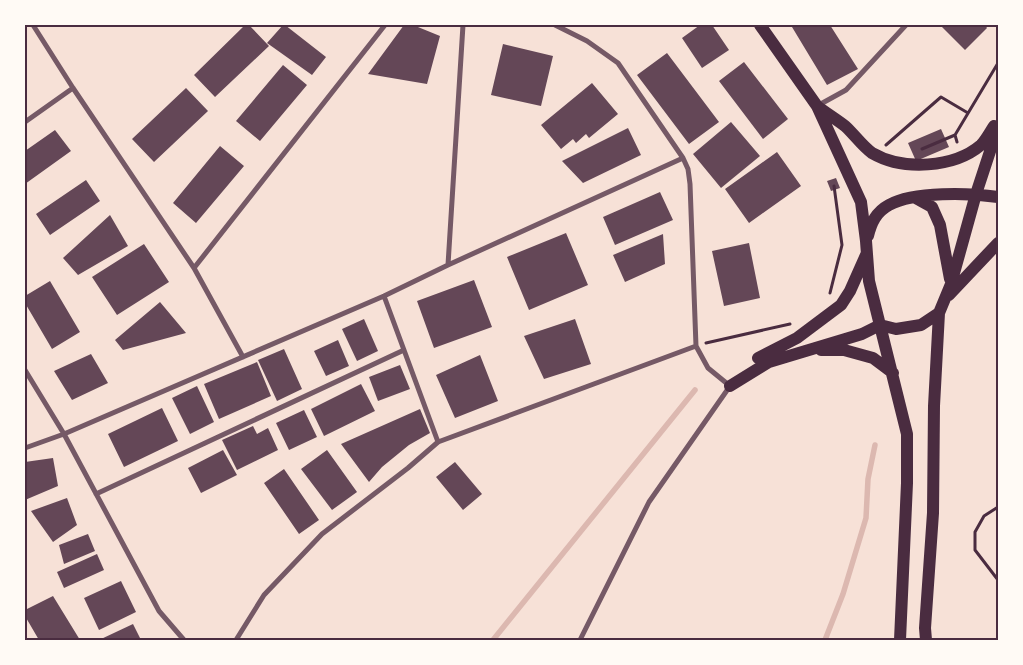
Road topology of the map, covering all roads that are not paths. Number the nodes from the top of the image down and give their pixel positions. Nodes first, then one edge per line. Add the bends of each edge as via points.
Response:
1 (33, 25) edge
2 (385, 25) edge
3 (463, 25) edge
4 (556, 25) edge
5 (760, 25) edge
6 (906, 25) edge
7 (73, 88) junction
8 (817, 106) junction
9 (998, 120) edge
10 (25, 122) edge
11 (998, 127) edge
12 (683, 158) junction
13 (976, 194) junction
14 (913, 197) junction
15 (998, 197) edge
16 (998, 243) edge
17 (867, 247) junction
18 (448, 265) junction
19 (194, 268) junction
20 (951, 284) junction
21 (384, 296) junction
22 (946, 299) junction
23 (940, 313) junction
24 (880, 325) junction
25 (696, 346) junction
26 (806, 349) junction
27 (404, 350) junction
28 (243, 356) junction
29 (25, 370) edge
30 (893, 373) junction
31 (730, 386) junction
32 (64, 434) junction
33 (438, 442) junction
34 (25, 448) edge
35 (96, 494) junction
36 (184, 640) edge
37 (236, 640) edge
38 (580, 640) edge
39 (900, 640) edge
40 (926, 640) edge

1 - 7 street
2 - 19 street
3 - 18 street
4 - 12 street via 587,41 618,63
5 - 8 main road
6 - 8 street via 846,90
7 - 10 street
7 - 19 street
8 - 9 main road via 845,126 870,151 891,160 918,164 944,163 961,157 981,145
8 - 17 main road via 861,202
11 - 13 main road
12 - 18 street
12 - 25 street via 690,184
13 - 14 main road
13 - 15 main road
13 - 20 main road
14 - 17 main road via 888,205 875,216
14 - 20 main road via 932,207 940,226
16 - 22 main road
17 - 24 main road via 869,281
17 - 31 main road via 850,292 841,305 797,338 758,359
18 - 21 street
19 - 28 street
20 - 22 main road
21 - 27 street
21 - 28 street
22 - 23 main road
23 - 24 main road via 921,325 896,330
23 - 40 main road
24 - 26 main road via 862,334
24 - 30 main road
25 - 31 street via 708,368
25 - 33 street
26 - 30 main road via 844,350 874,358
26 - 31 main road via 768,362
27 - 33 street
27 - 35 street
28 - 32 street
29 - 32 street
30 - 39 main road via 906,434
31 - 38 street via 649,502
32 - 34 street
32 - 35 street
33 - 37 street via 322,534 264,595
35 - 36 street via 159,611

